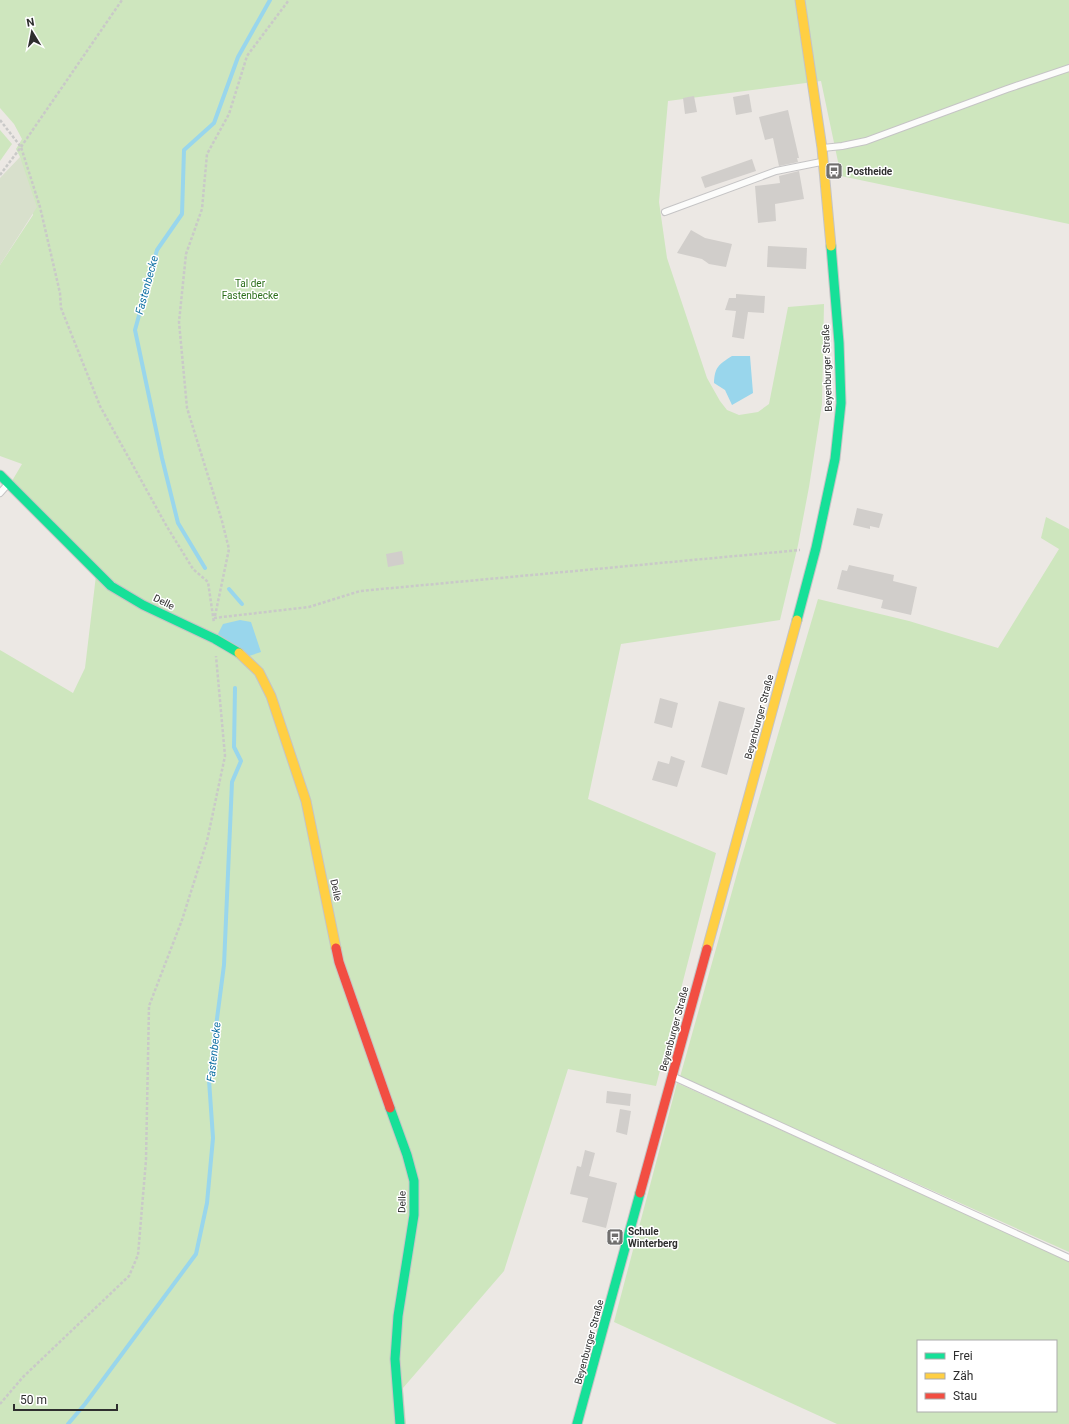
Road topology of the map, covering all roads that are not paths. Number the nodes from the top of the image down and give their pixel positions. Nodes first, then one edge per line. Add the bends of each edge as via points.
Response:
1 (800, 0) edge
2 (1069, 68) edge
3 (822, 148) junction
4 (823, 162) junction
5 (665, 212) dead end
6 (0, 475) edge
7 (9, 483) junction
8 (0, 493) edge
9 (672, 1077) junction
10 (1069, 1258) edge
11 (400, 1424) edge
12 (577, 1424) edge

1 - 3 main road, Beyenburger Straße
2 - 3 lane via 866,141
3 - 4 main road, Beyenburger Straße
4 - 5 lane via 776,171
4 - 9 main road, Beyenburger Straße via 839,343 841,402 835,459 816,548
6 - 7 main road, Delle
7 - 8 lane
7 - 11 main road, Delle via 111,586 242,655 258,672 271,696 306,801 339,962 414,1181 414,1214 398,1316 395,1359
9 - 10 lane
9 - 12 main road, Beyenburger Straße

